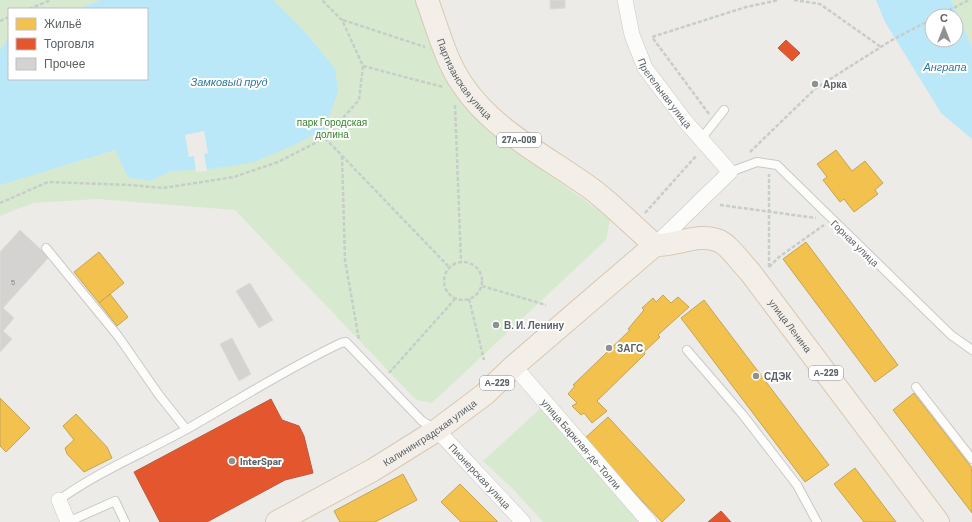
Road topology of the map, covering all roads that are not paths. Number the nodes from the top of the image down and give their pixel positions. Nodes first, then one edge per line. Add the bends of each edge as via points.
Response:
1 (427, 0) edge
2 (625, 0) edge
3 (724, 110) dead end
4 (703, 142) junction
5 (730, 172) junction
6 (654, 244) junction
7 (46, 248) dead end
8 (687, 350) dead end
9 (972, 350) edge
10 (514, 366) junction
11 (916, 387) dead end
12 (186, 429) junction
13 (437, 430) junction
14 (972, 459) edge
15 (60, 500) joint
16 (68, 522) edge
17 (125, 522) edge
18 (277, 522) edge
19 (523, 522) edge
20 (649, 522) edge
21 (817, 522) edge
22 (938, 522) edge

1 - 6 main road, Партизанская улица / 27А-009 via 461,83 479,107 516,137 594,191
2 - 4 street, Прегельная улица via 632,35 645,68
3 - 4 lane
4 - 5 street, Прегельная улица
5 - 6 street
5 - 9 lane, Горная улица via 757,162 776,166 951,335
6 - 10 main road, Калининградская улица / А-229
6 - 22 main road, улица Ленина / А-229 via 664,245 704,238 720,241 750,272
7 - 12 lane via 118,336
8 - 21 lane via 743,415 797,485
10 - 13 main road, Калининградская улица / А-229 via 485,394
10 - 20 street, улица Барклая-де-Толли
11 - 14 lane
12 - 13 lane via 289,369 346,342 422,421
12 - 15 lane via 83,483
13 - 18 main road, Калининградская улица / А-229 via 374,470
13 - 19 street, Пионерская улица
15 - 16 street
16 - 17 lane via 115,501

